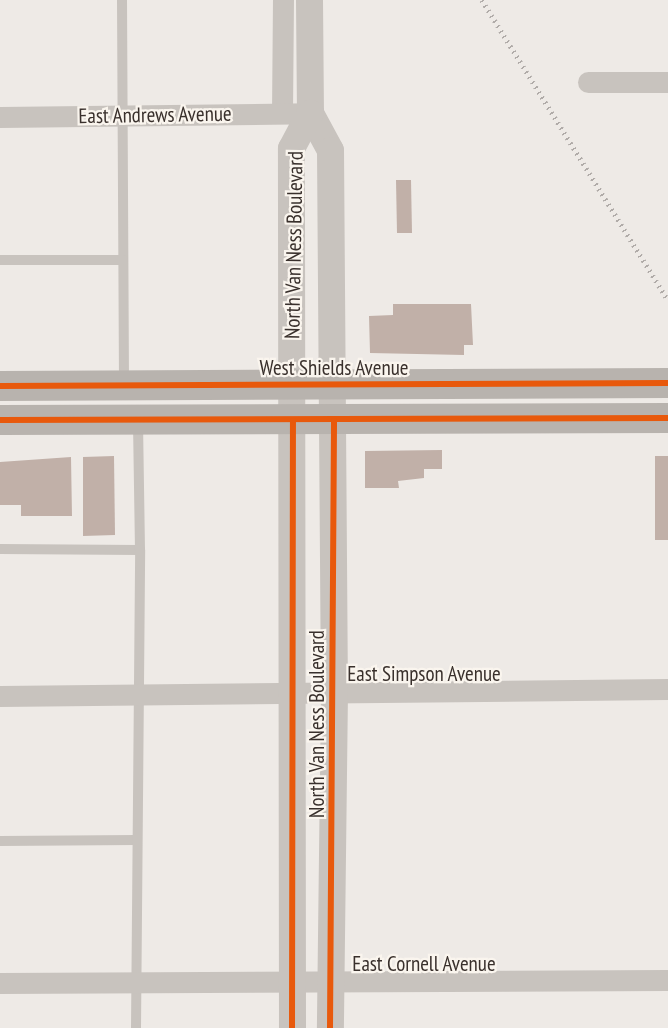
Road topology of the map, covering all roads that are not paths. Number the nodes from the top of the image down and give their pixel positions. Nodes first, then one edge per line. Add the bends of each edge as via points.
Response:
1 (122, 0) edge
2 (283, 0) edge
3 (308, 5) edge
4 (588, 82) dead end
5 (668, 82) edge
6 (282, 113) junction
7 (310, 113) junction
8 (122, 115) junction
9 (0, 117) edge
10 (0, 260) edge
11 (123, 260) junction
12 (668, 383) edge
13 (124, 384) junction
14 (293, 384) junction
15 (334, 385) junction
16 (0, 386) edge
17 (668, 418) edge
18 (0, 420) edge
19 (138, 421) junction
20 (293, 421) junction
21 (334, 421) junction
22 (0, 549) edge
23 (140, 550) junction
24 (668, 689) edge
25 (293, 691) junction
26 (334, 691) junction
27 (138, 694) junction
28 (0, 696) edge
29 (0, 840) edge
30 (136, 840) junction
31 (668, 980) edge
32 (330, 981) junction
33 (137, 982) junction
34 (292, 982) junction
35 (0, 983) edge
36 (136, 1028) edge
37 (292, 1028) edge
38 (330, 1028) edge

1 - 8 lane
2 - 6 street
3 - 7 street, North Van Ness Boulevard
4 - 5 street
6 - 7 street, East Andrews Avenue
6 - 8 street, East Andrews Avenue
7 - 14 street, North Van Ness Boulevard via 291,148
7 - 15 street, North Van Ness Boulevard via 330,150
8 - 9 street, East Andrews Avenue
8 - 11 lane
10 - 11 lane
11 - 13 lane
12 - 15 main road, West Shields Avenue
13 - 14 main road, West Shields Avenue
13 - 16 main road, West Shields Avenue
14 - 15 main road, West Shields Avenue
14 - 20 street, North Van Ness Boulevard
15 - 21 street, North Van Ness Boulevard
17 - 21 main road
18 - 19 main road
19 - 20 main road
19 - 23 lane
20 - 21 main road
20 - 25 street, North Van Ness Boulevard
21 - 26 street, North Van Ness Boulevard
22 - 23 lane
23 - 27 lane
24 - 26 street, East Simpson Avenue
25 - 26 street, East Simpson Avenue
25 - 27 street, East Simpson Avenue
25 - 34 street, North Van Ness Boulevard
26 - 32 street, North Van Ness Boulevard
27 - 28 street, East Simpson Avenue
27 - 30 lane
29 - 30 lane
30 - 33 lane
31 - 32 street, East Cornell Avenue
32 - 34 street, East Cornell Avenue
32 - 38 street, North Van Ness Boulevard
33 - 34 street, East Cornell Avenue
33 - 35 street, East Cornell Avenue
33 - 36 lane
34 - 37 street, North Van Ness Boulevard

